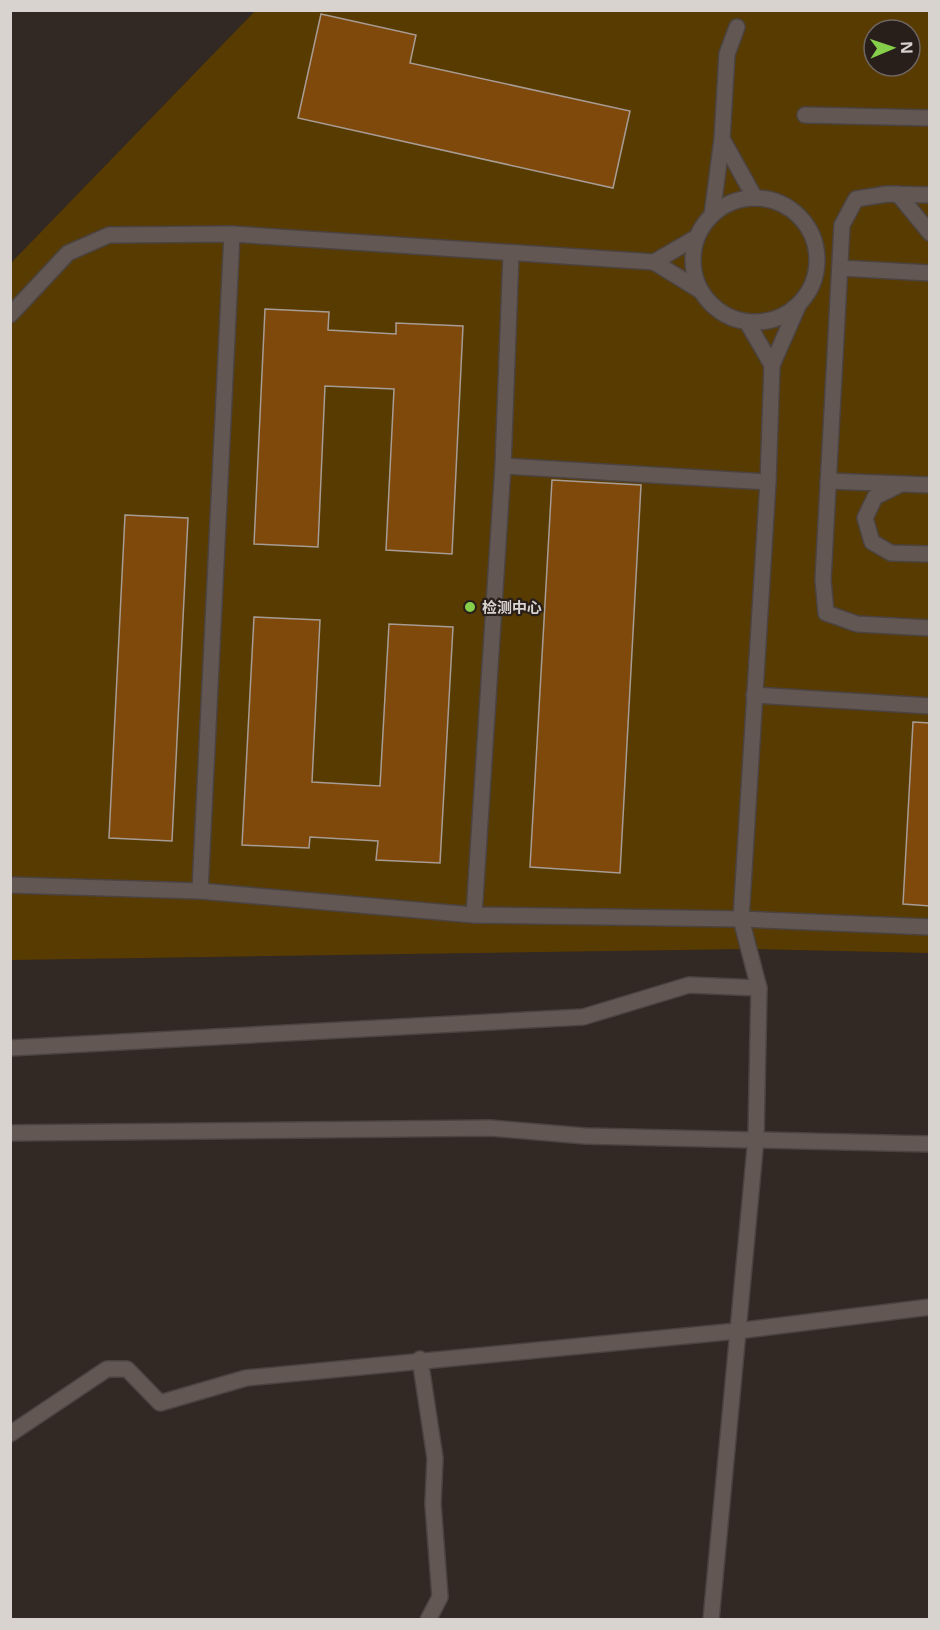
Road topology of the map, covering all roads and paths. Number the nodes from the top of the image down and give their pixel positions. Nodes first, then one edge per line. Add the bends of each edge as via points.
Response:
1 (737, 27) dead end
2 (805, 116) dead end
3 (930, 118) edge
4 (722, 139) junction
5 (898, 194) junction
6 (930, 195) edge
7 (755, 198) junction
8 (712, 215) junction
9 (930, 233) edge
10 (232, 234) junction
11 (697, 237) junction
12 (511, 254) junction
13 (654, 262) junction
14 (840, 268) junction
15 (930, 273) edge
16 (701, 291) junction
17 (799, 304) junction
18 (10, 315) edge
19 (747, 322) junction
20 (772, 365) junction
21 (503, 466) junction
22 (828, 481) junction
23 (768, 483) junction
24 (901, 484) junction
25 (930, 486) edge
26 (930, 554) edge
27 (930, 628) edge
28 (754, 695) junction
29 (930, 706) edge
30 (10, 885) edge
31 (201, 891) junction
32 (474, 915) junction
33 (741, 919) junction
34 (930, 927) edge
35 (759, 988) junction
36 (10, 1048) edge
37 (10, 1132) edge
38 (756, 1138) junction
39 (930, 1144) edge
40 (930, 1307) edge
41 (737, 1331) junction
42 (420, 1359) junction
43 (10, 1434) edge
44 (428, 1620) edge
45 (711, 1620) edge

1 - 4 street via 727,54
2 - 3 street
4 - 7 street
4 - 8 street
5 - 6 street
5 - 9 street
5 - 14 street via 856,199 842,225
7 - 8 street via 725,206
7 - 17 street via 773,200 790,208 813,236 816,272 810,290
8 - 11 street
10 - 12 street
10 - 18 street via 110,235 68,253
10 - 31 street
11 - 13 street
11 - 16 street via 694,274
12 - 13 street
12 - 21 street
13 - 16 street
14 - 15 street
14 - 22 street
16 - 19 street via 729,317
17 - 19 street via 783,316
17 - 20 street
19 - 20 street
20 - 23 street
21 - 23 street
21 - 32 street
22 - 24 street
22 - 27 street via 823,580 826,613 857,624
23 - 28 street
24 - 25 street
24 - 26 street via 874,497 865,518 872,542 891,553
28 - 29 street
28 - 33 street
30 - 31 street
31 - 32 street
32 - 33 street
33 - 34 street
33 - 35 street
35 - 36 street via 688,985 583,1017
35 - 38 street
37 - 38 street via 490,1128 585,1136
38 - 39 street
38 - 41 street
40 - 41 street
41 - 42 street
41 - 45 street
42 - 43 street via 246,1378 160,1403 127,1369 107,1369
42 - 44 street via 435,1458 433,1504 440,1597

